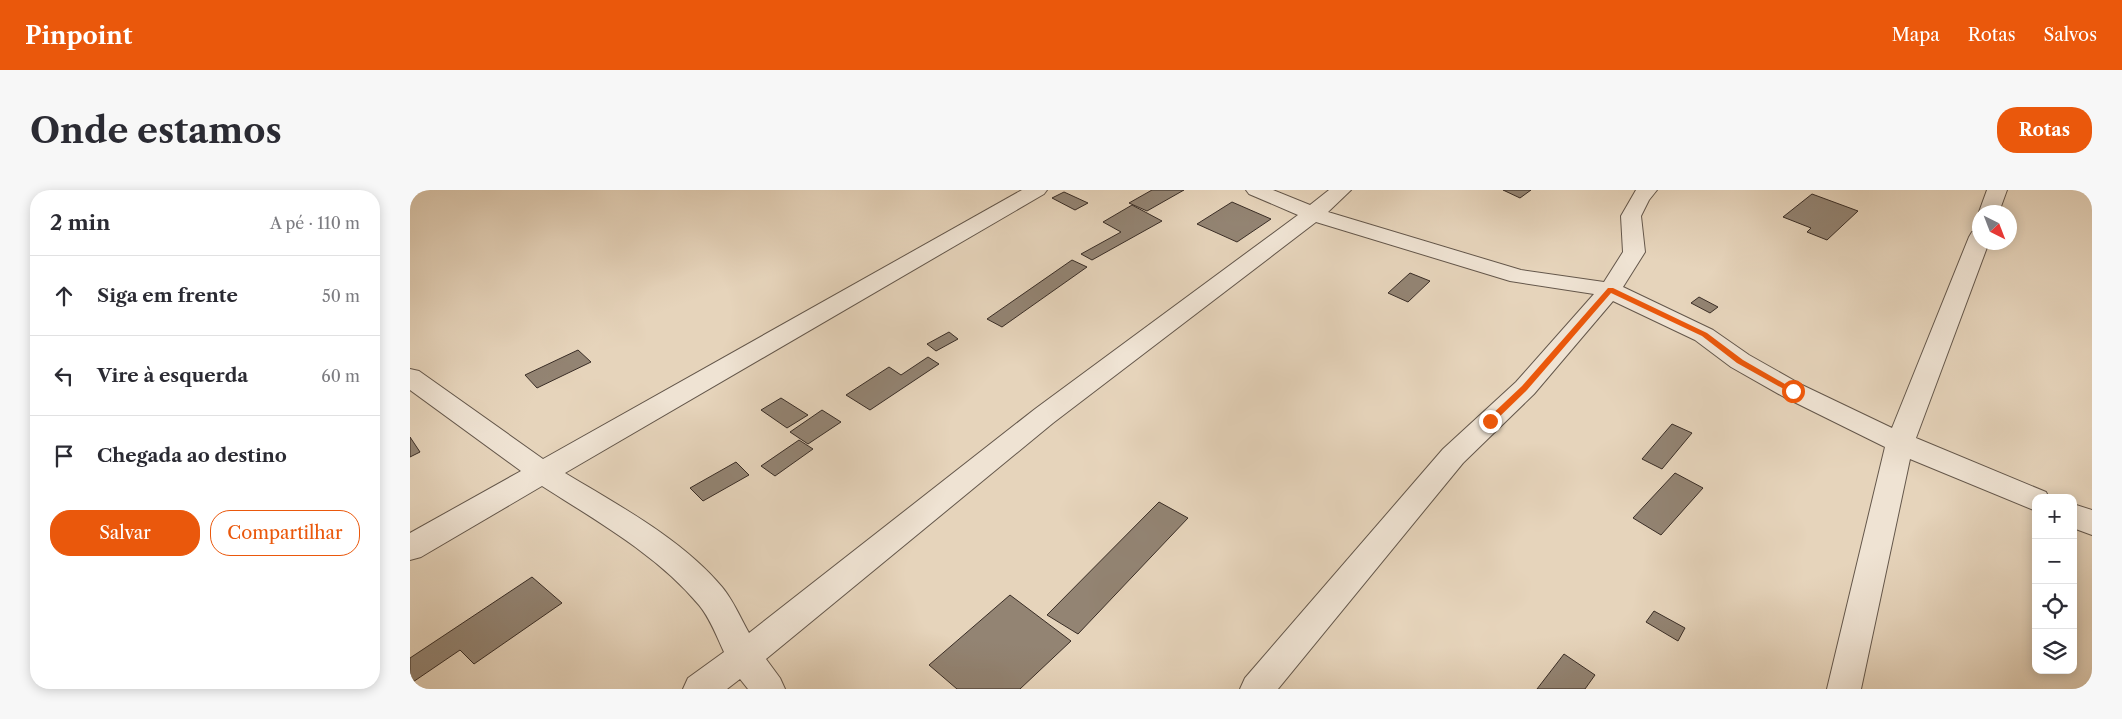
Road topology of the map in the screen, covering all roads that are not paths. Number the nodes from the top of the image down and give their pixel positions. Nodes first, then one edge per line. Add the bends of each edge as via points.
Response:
1 (1037, 190) edge
2 (1256, 190) edge
3 (1341, 190) edge
4 (1647, 190) edge
5 (1997, 190) edge
6 (1992, 205) edge
7 (1313, 214) junction
8 (1975, 250) edge
9 (1610, 290) junction
10 (410, 377) edge
11 (1900, 443) junction
12 (543, 473) junction
13 (2032, 498) edge
14 (2077, 517) edge
15 (2092, 523) edge
16 (410, 548) edge
17 (744, 657) junction
18 (700, 689) edge
19 (768, 689) edge
20 (1257, 689) edge
21 (1844, 689) edge

1 - 12 street
2 - 7 street
3 - 7 street
4 - 9 street via 1631,216 1634,252
5 - 6 street
7 - 9 street via 1518,276
7 - 17 street via 1044,416
8 - 11 street
9 - 11 street via 1704,335 1740,361 1793,391
9 - 20 street via 1525,388 1453,456
10 - 12 street
11 - 13 street
11 - 21 street
12 - 16 street
12 - 17 street via 629,527 678,563 712,597
14 - 15 street
17 - 18 street
17 - 19 street

